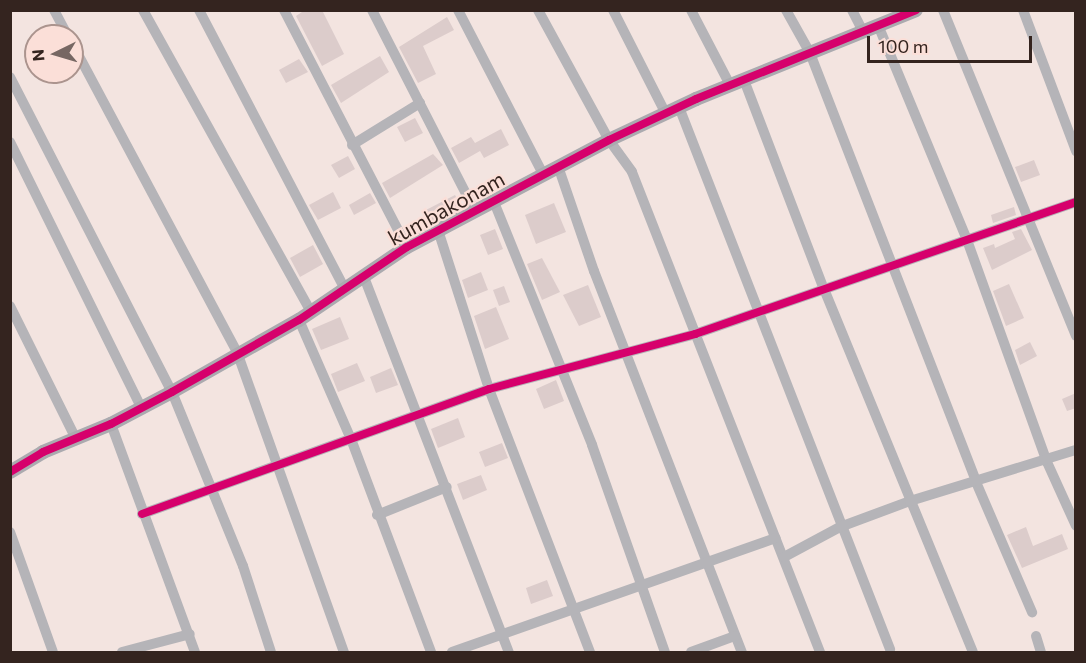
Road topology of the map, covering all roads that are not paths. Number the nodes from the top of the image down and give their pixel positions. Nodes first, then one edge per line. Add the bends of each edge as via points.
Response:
1 (54, 10) edge
2 (143, 10) edge
3 (199, 10) edge
4 (284, 10) edge
5 (372, 10) edge
6 (458, 10) edge
7 (538, 10) edge
8 (613, 10) edge
9 (691, 10) edge
10 (786, 10) edge
11 (852, 10) edge
12 (916, 10) edge
13 (943, 10) edge
14 (1023, 10) edge
15 (62, 24) edge
16 (878, 25) junction
17 (863, 32) junction
18 (810, 53) junction
19 (84, 65) edge
20 (10, 77) edge
21 (744, 80) junction
22 (730, 85) junction
23 (420, 103) junction
24 (680, 107) junction
25 (666, 114) junction
26 (609, 140) junction
27 (10, 142) edge
28 (352, 145) junction
29 (1076, 151) edge
30 (559, 169) junction
31 (544, 176) junction
32 (1076, 201) edge
33 (494, 202) junction
34 (475, 211) junction
35 (1026, 220) junction
36 (438, 230) junction
37 (967, 240) junction
38 (407, 247) junction
39 (892, 265) junction
40 (364, 276) junction
41 (344, 287) junction
42 (824, 289) junction
43 (10, 306) edge
44 (757, 311) junction
45 (311, 312) junction
46 (299, 320) junction
47 (695, 334) junction
48 (1076, 336) edge
49 (237, 352) junction
50 (628, 353) junction
51 (562, 369) junction
52 (489, 389) junction
53 (172, 392) junction
54 (141, 407) junction
55 (420, 414) junction
56 (111, 424) junction
57 (76, 439) junction
58 (351, 439) junction
59 (1076, 450) edge
60 (1047, 462) junction
61 (276, 466) junction
62 (11, 470) edge
63 (976, 482) junction
64 (447, 487) junction
65 (212, 488) junction
66 (910, 501) junction
67 (142, 514) junction
68 (377, 515) junction
69 (1076, 526) edge
70 (840, 527) junction
71 (10, 532) edge
72 (776, 538) junction
73 (784, 556) junction
74 (705, 564) junction
75 (645, 586) junction
76 (576, 610) junction
77 (1032, 612) dead end
78 (190, 634) junction
79 (501, 634) junction
80 (735, 636) junction
81 (1036, 636) dead end
82 (890, 649) dead end
83 (49, 652) edge
84 (122, 652) edge
85 (195, 652) edge
86 (271, 652) edge
87 (344, 652) edge
88 (431, 652) edge
89 (452, 652) edge
90 (509, 652) edge
91 (590, 652) edge
92 (665, 652) edge
93 (691, 652) edge
94 (742, 652) edge
95 (820, 652) edge
96 (974, 652) edge
97 (1041, 652) edge

1 - 15 street
2 - 45 street
3 - 41 street
4 - 28 street
5 - 23 street
6 - 31 street
7 - 26 street
8 - 25 street
9 - 22 street
10 - 18 street
11 - 17 street
12 - 16 street, kumbakonam
13 - 35 street
14 - 29 street
16 - 17 street, kumbakonam
16 - 37 street
17 - 18 street, kumbakonam
18 - 21 street, kumbakonam
18 - 39 street
19 - 49 street
20 - 53 street
21 - 22 street, kumbakonam
21 - 42 street
22 - 24 street, kumbakonam
23 - 28 street
23 - 34 street
24 - 25 street, kumbakonam
24 - 44 street
25 - 26 street, kumbakonam
26 - 30 street, kumbakonam
26 - 47 street via 632,172
27 - 54 street
28 - 38 street
30 - 31 street, kumbakonam
30 - 50 street via 594,271
31 - 33 street, kumbakonam
32 - 35 street
33 - 34 street, kumbakonam
33 - 51 street
34 - 36 street, kumbakonam
35 - 37 street
35 - 48 street
36 - 38 street, kumbakonam
36 - 52 street
37 - 39 street
37 - 60 street
38 - 40 street, kumbakonam
39 - 42 street
39 - 63 street
40 - 41 street, kumbakonam
40 - 55 street
41 - 45 street, kumbakonam
42 - 44 street
42 - 66 street
43 - 57 street
44 - 47 street
44 - 70 street
45 - 46 street, kumbakonam
46 - 49 street, kumbakonam
46 - 58 street
47 - 50 street
47 - 72 street
49 - 53 street, kumbakonam
49 - 61 street
50 - 51 street
50 - 74 street
51 - 52 street
51 - 75 street
52 - 55 street
52 - 76 street
53 - 54 street, kumbakonam
53 - 65 street
54 - 56 street, kumbakonam
55 - 58 street
55 - 64 street
56 - 57 street, kumbakonam
56 - 67 street
57 - 62 street, kumbakonam
58 - 61 street
58 - 68 street
59 - 60 street
60 - 63 street
60 - 69 street
61 - 65 street
61 - 87 street
63 - 66 street
63 - 77 street
64 - 68 street
64 - 79 street
65 - 67 street
65 - 86 street
66 - 70 street
66 - 96 street
67 - 78 street
68 - 88 street
70 - 73 street
70 - 82 street
71 - 83 street
72 - 73 street
72 - 74 street
73 - 95 street
74 - 75 street
74 - 80 street
75 - 76 street
75 - 92 street
76 - 79 street
76 - 91 street
78 - 84 street
78 - 85 street
79 - 89 street
79 - 90 street
80 - 93 street
80 - 94 street
81 - 97 street

